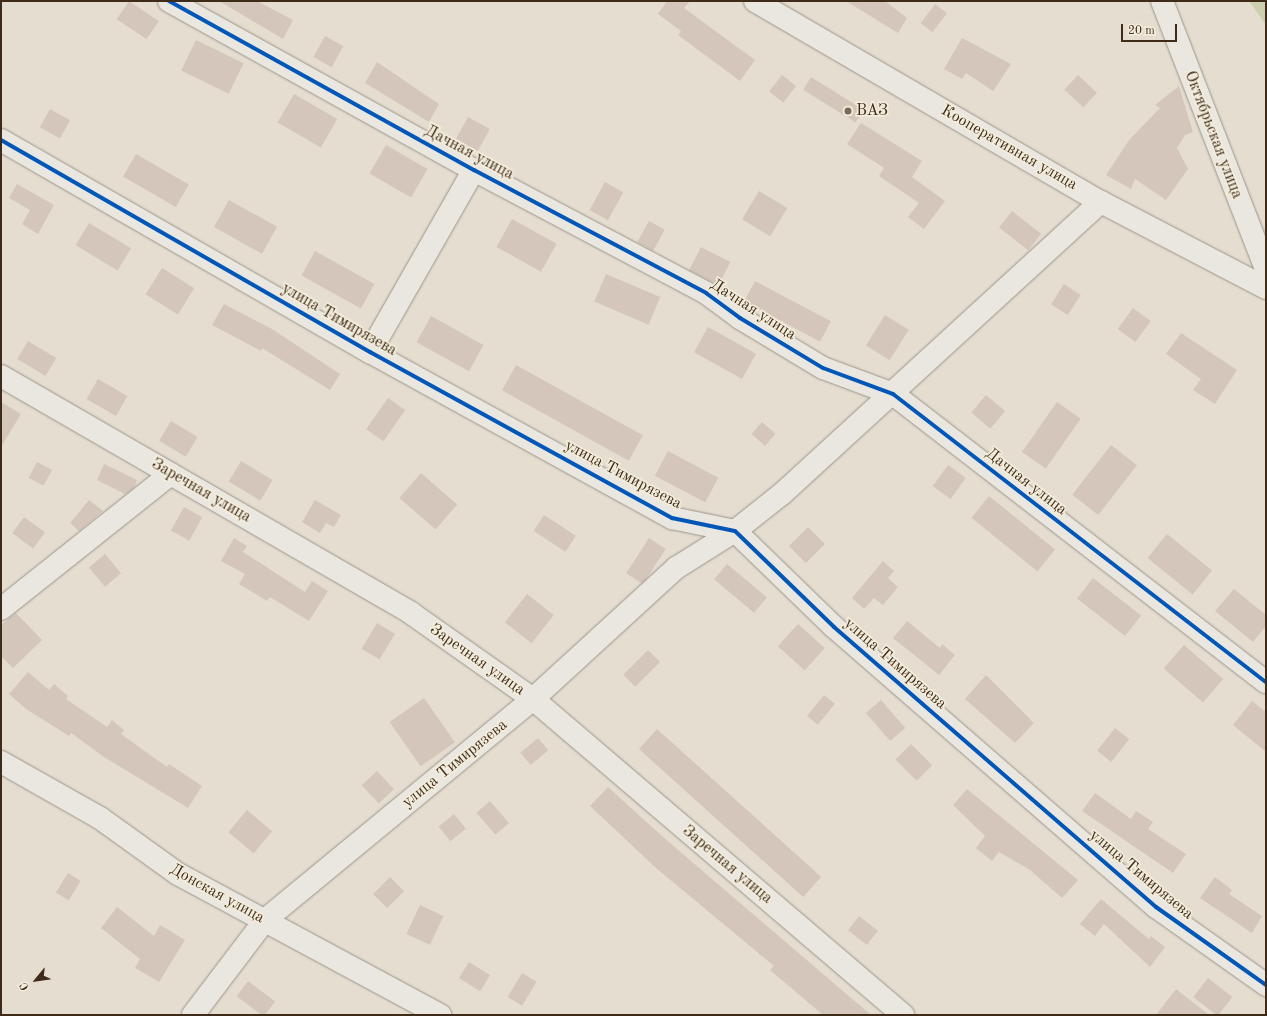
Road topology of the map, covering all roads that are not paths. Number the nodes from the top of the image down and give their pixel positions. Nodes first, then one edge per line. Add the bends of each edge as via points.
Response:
1 (755, 1) edge
2 (1162, 1) edge
3 (180, 4) edge
4 (1, 140) edge
5 (474, 170) junction
6 (1101, 202) junction
7 (1266, 269) edge
8 (1266, 288) edge
9 (370, 352) junction
10 (1, 376) edge
11 (893, 394) junction
12 (171, 474) junction
13 (735, 531) junction
14 (1, 610) edge
15 (1266, 682) edge
16 (533, 700) junction
17 (1, 762) edge
18 (264, 920) junction
19 (1266, 985) edge
20 (193, 1015) edge
21 (440, 1015) edge
22 (903, 1015) edge

1 - 6 street, Кооперативная улица
2 - 7 street, Октябрьская улица
3 - 5 street, Дачная улица
4 - 9 street, улица Тимирязева
5 - 9 street
5 - 11 street, Дачная улица via 706,293 740,318 823,368
6 - 8 street, Кооперативная улица
6 - 11 street, улица Тимирязева
9 - 13 street, улица Тимирязева via 672,518
10 - 12 street, Заречная улица
11 - 13 street, улица Тимирязева via 783,493
11 - 15 street, Дачная улица
12 - 14 street
12 - 16 street, Заречная улица via 411,613
13 - 16 street, улица Тимирязева via 676,568
13 - 19 street, улица Тимирязева via 834,627 1156,907
16 - 18 street, улица Тимирязева
16 - 22 street, Заречная улица
17 - 18 street, Донская улица via 100,818 178,874
18 - 20 street, улица Тимирязева
18 - 21 street, Донская улица

